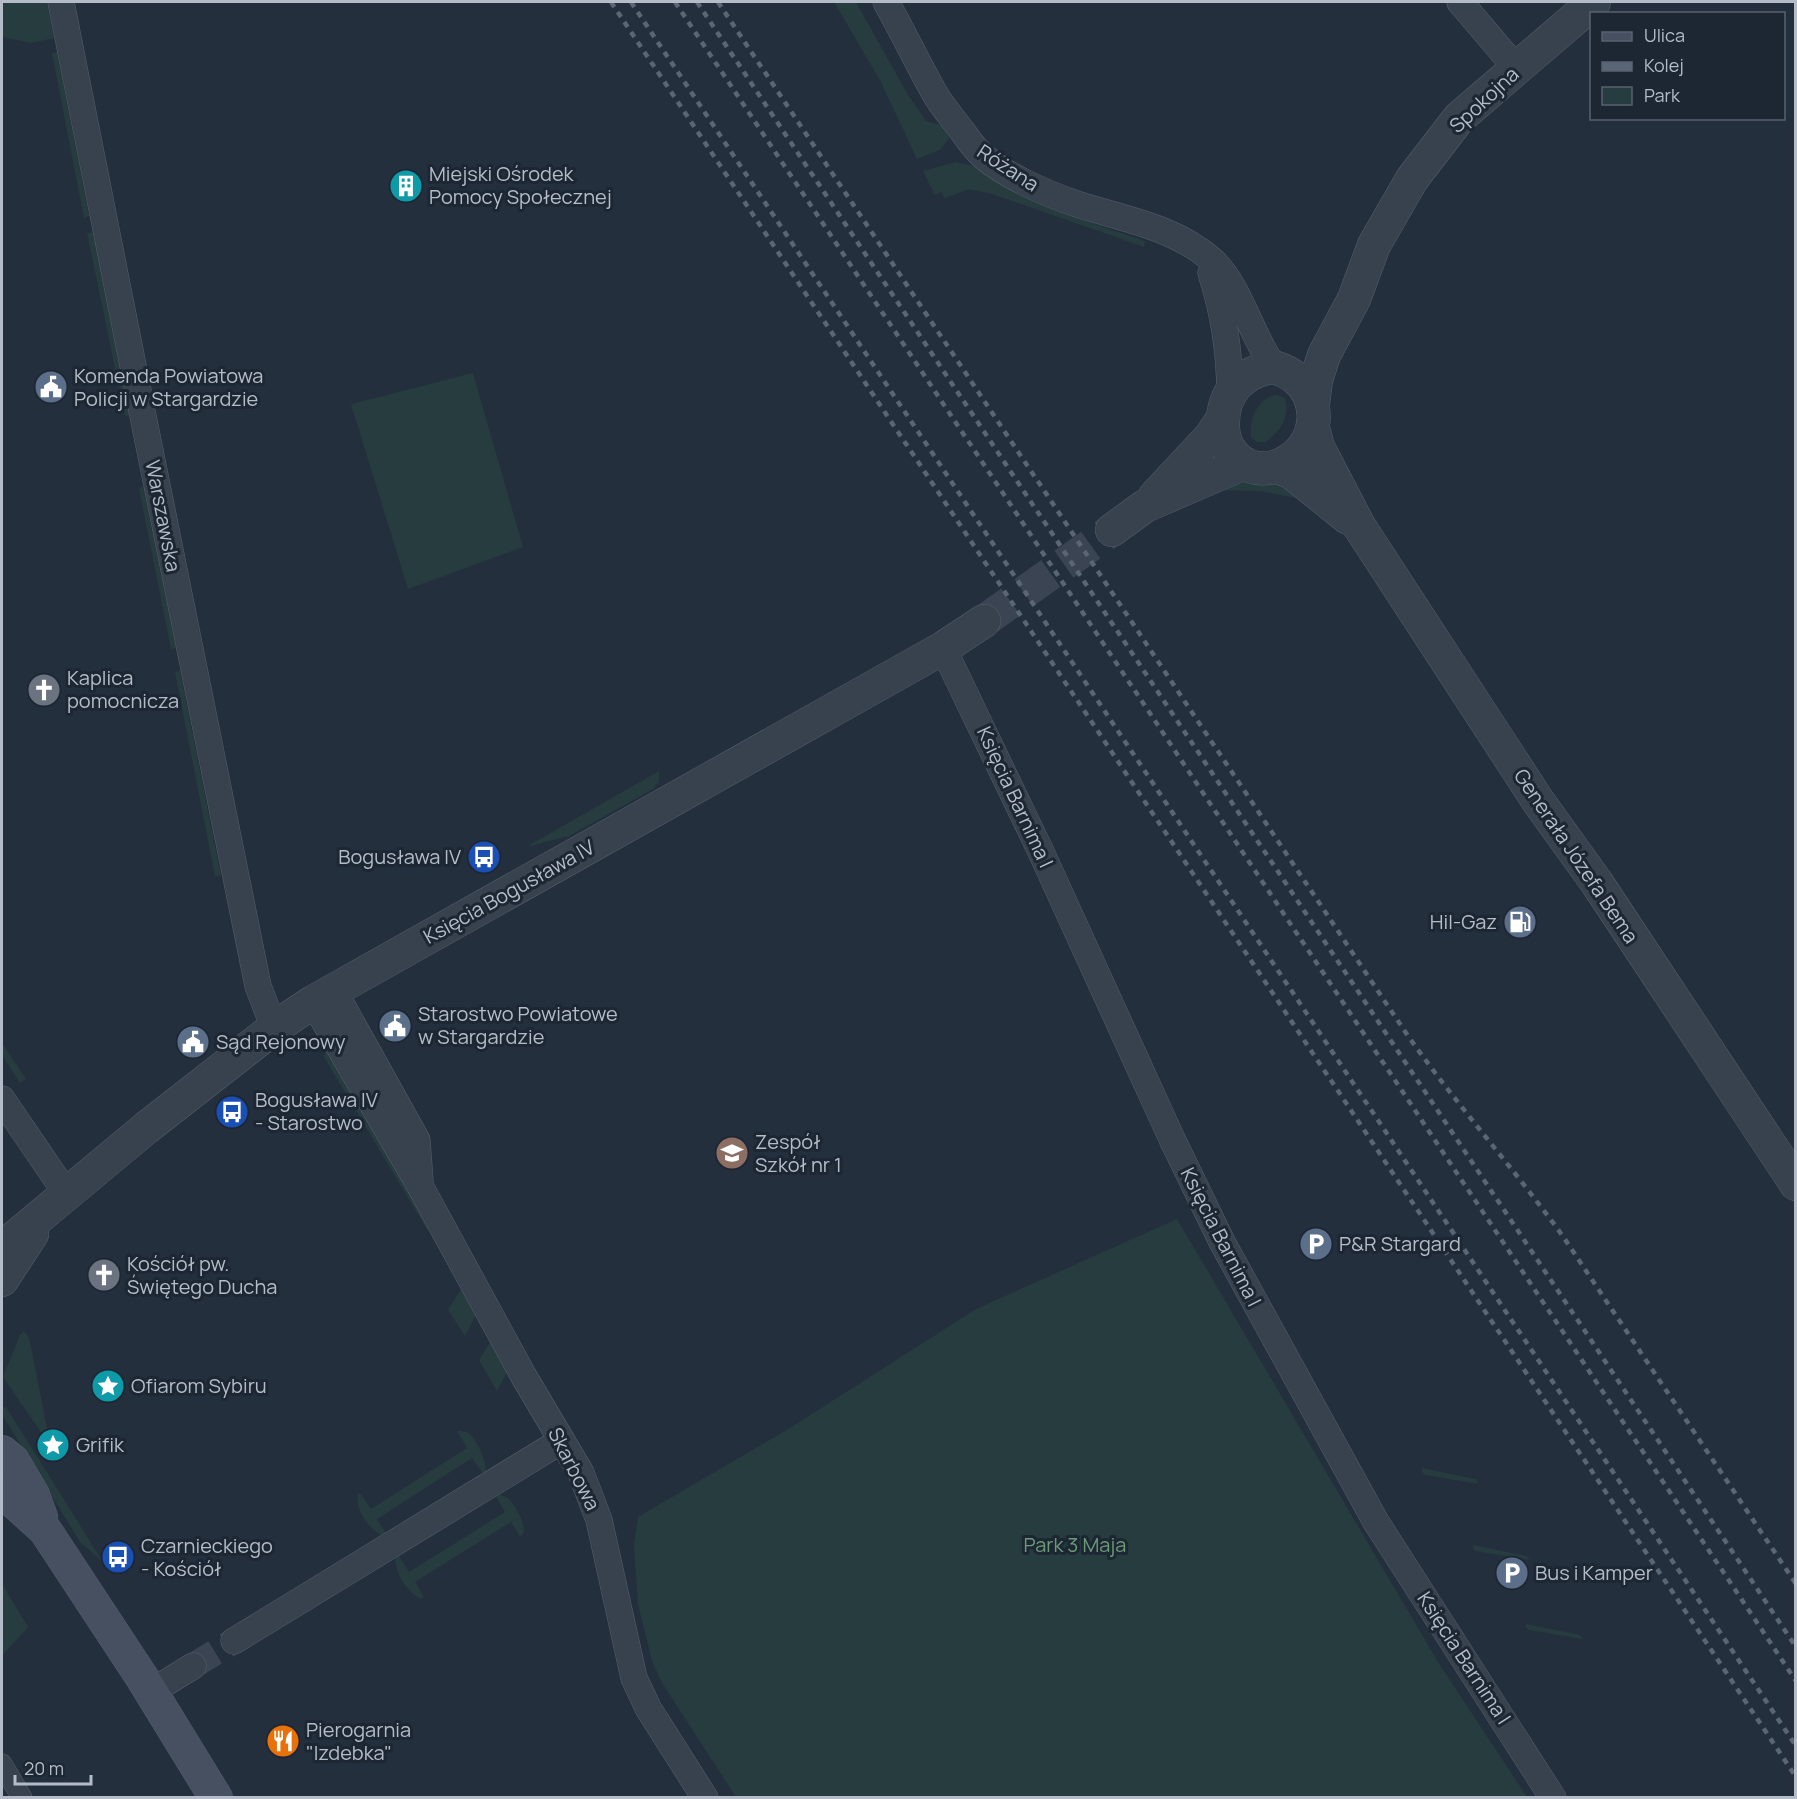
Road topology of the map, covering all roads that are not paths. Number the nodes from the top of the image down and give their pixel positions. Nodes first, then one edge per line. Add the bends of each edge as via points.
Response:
1 (61, 2) edge
2 (886, 2) edge
3 (1460, 2) edge
4 (1594, 2) edge
5 (1518, 69) junction
6 (1374, 245) junction
7 (1200, 251) junction
8 (1278, 368) junction
9 (1226, 405) junction
10 (1313, 416) junction
11 (1242, 464) junction
12 (1277, 467) junction
13 (1145, 506) junction
14 (1359, 526) junction
15 (1112, 530) tunnel mouth
16 (984, 621) tunnel mouth
17 (943, 648) junction
18 (323, 996) junction
19 (274, 1028) junction
20 (2, 1099) edge
21 (1796, 1184) edge
22 (63, 1196) junction
23 (2, 1248) edge
24 (2, 1280) edge
25 (561, 1441) junction
26 (5, 1450) edge
27 (2, 1491) edge
28 (45, 1530) junction
29 (234, 1641) tunnel mouth
30 (193, 1666) tunnel mouth
31 (151, 1692) junction
32 (2, 1764) edge
33 (22, 1797) edge
34 (216, 1797) edge
35 (705, 1797) edge
36 (1553, 1797) edge

1 - 19 street, Warszawska via 258,986
2 - 7 street, Różana via 936,96 976,150 1040,190 1152,227
3 - 5 street
4 - 5 street, Spokojna
5 - 6 street, Spokojna via 1459,118 1412,179
6 - 8 street, Spokojna via 1337,289 1297,357
6 - 10 street, Spokojna via 1354,299 1324,355 1316,380
7 - 8 street, Różana via 1225,277 1265,355
7 - 9 street via 1220,302 1226,332
8 - 9 street via 1238,381
8 - 10 street via 1305,387
9 - 11 street via 1223,432 1227,445
9 - 13 street via 1211,436
10 - 12 street via 1311,436 1299,452
10 - 14 street, Generała Józefa Bema via 1318,447
11 - 12 street
11 - 13 street
12 - 14 street, Generała Józefa Bema via 1291,472
13 - 15 street
14 - 21 street, Generała Józefa Bema via 1525,782 1597,883
16 - 17 street, Księcia Bogusława IV
17 - 18 street, Księcia Bogusława IV
17 - 36 street, Księcia Barnima I via 1222,1242 1376,1522
18 - 19 street, Księcia Bogusława IV
18 - 25 street, Skarbowa via 420,1186
19 - 22 street, Księcia Bogusława IV
20 - 22 street
22 - 23 street, Księcia Bogusława IV
22 - 24 street, Księcia Bogusława IV via 22,1246
25 - 29 street
25 - 35 street, Skarbowa via 600,1520 634,1678
26 - 28 main road via 33,1495
27 - 28 main road
28 - 31 main road
30 - 31 street
31 - 34 main road
32 - 33 street

